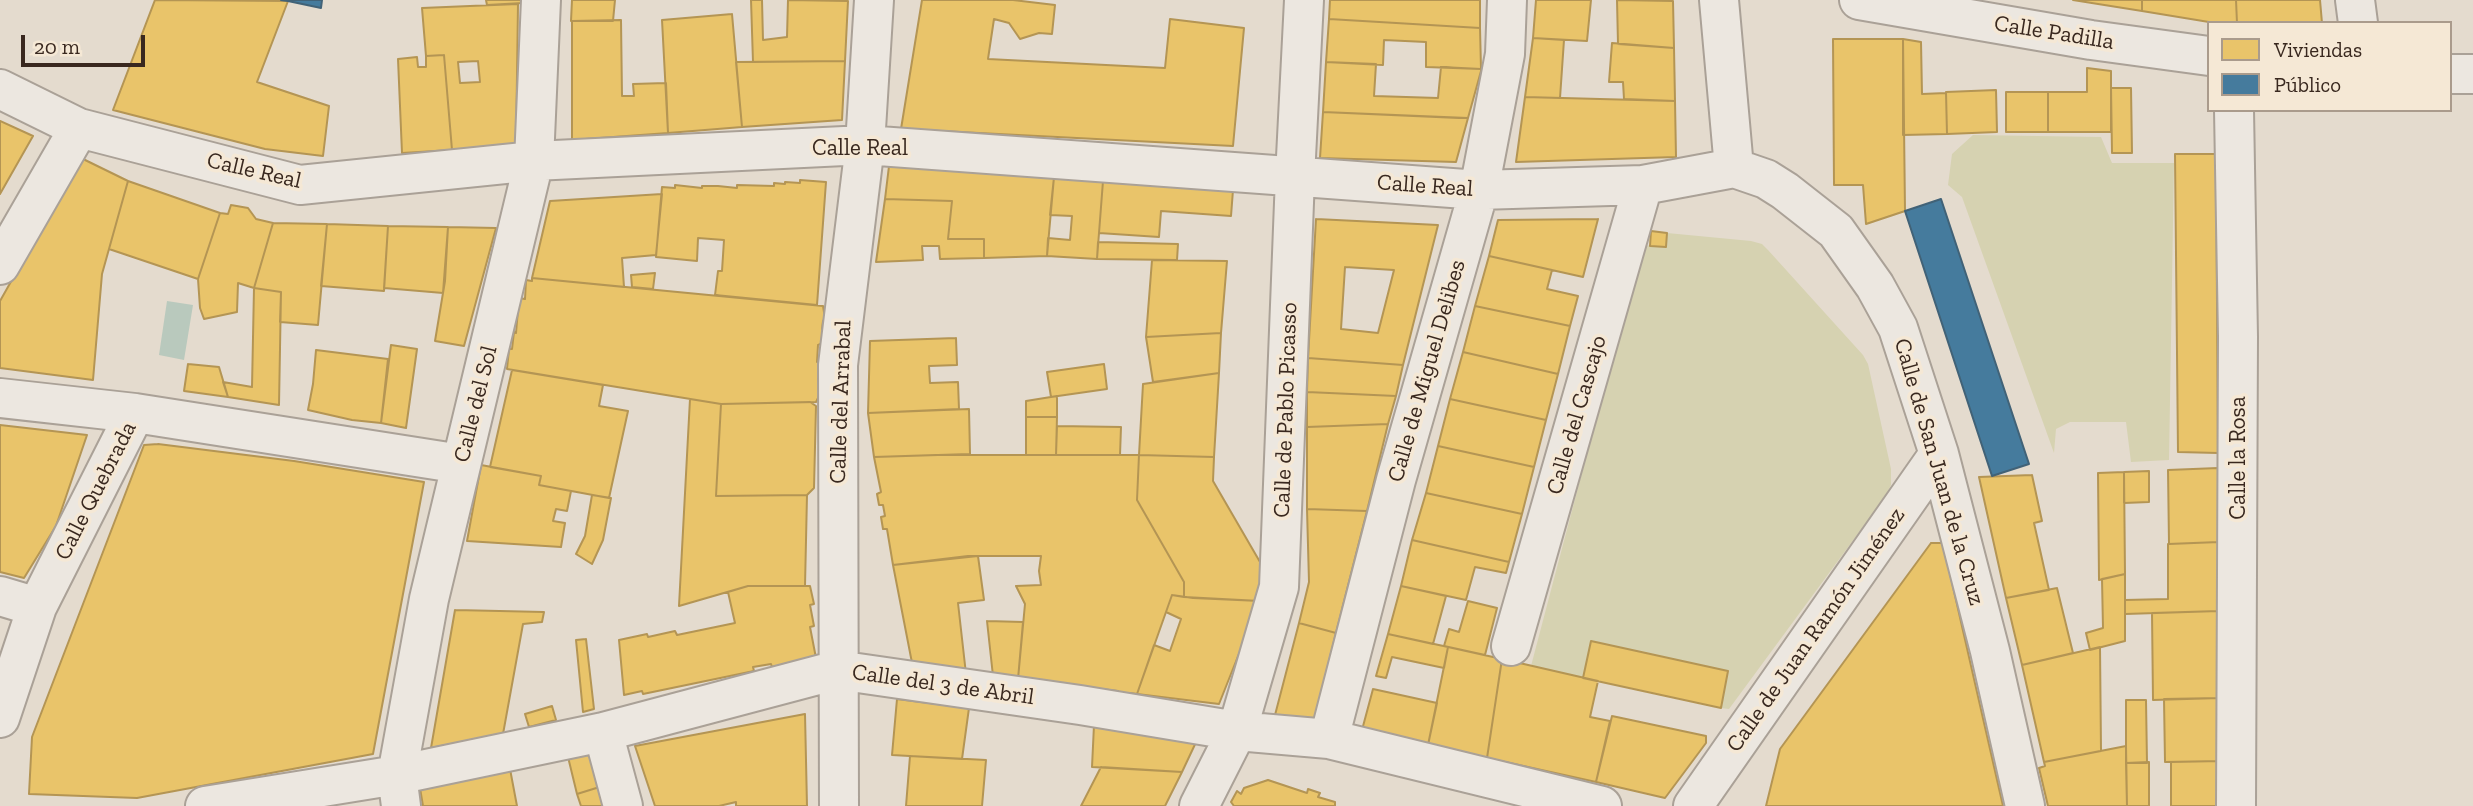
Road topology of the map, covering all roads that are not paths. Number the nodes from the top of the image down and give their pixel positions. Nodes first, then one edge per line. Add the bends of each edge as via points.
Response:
1 (541, 0) edge
2 (874, 0) edge
3 (1304, 0) edge
4 (1507, 0) edge
5 (1719, 0) edge
6 (1859, 0) edge
7 (2355, 0) edge
8 (2358, 21) edge
9 (2207, 56) edge
10 (2452, 74) edge
11 (2473, 75) edge
12 (0, 89) edge
13 (2234, 112) edge
14 (79, 128) junction
15 (865, 145) junction
16 (534, 161) junction
17 (1734, 168) junction
18 (1295, 177) junction
19 (1643, 185) junction
20 (1479, 190) junction
21 (0, 265) edge
22 (0, 398) edge
23 (135, 413) junction
24 (1938, 454) junction
25 (461, 464) junction
26 (0, 596) edge
27 (37, 607) junction
28 (1511, 646) dead end
29 (837, 670) junction
30 (0, 718) edge
31 (1237, 731) junction
32 (603, 732) junction
33 (1329, 738) junction
34 (399, 790) edge
35 (205, 806) edge
36 (623, 806) edge
37 (839, 806) edge
38 (1199, 806) edge
39 (1602, 806) edge
40 (1693, 806) edge
41 (2025, 806) edge
42 (2236, 806) edge

1 - 16 street, Calle del Sol
2 - 15 street, Calle del Arrabal
3 - 18 street, Calle de Pablo Picasso
4 - 20 street, Calle de Miguel Delibes via 1505,54
5 - 17 street
6 - 9 street, Calle Padilla
7 - 8 street
10 - 11 street
12 - 14 street, Calle Real
13 - 42 street, Calle la Rosa
14 - 16 street, Calle Real via 300,185
14 - 21 street
15 - 16 street, Calle Real
15 - 18 street, Calle Real
15 - 29 street, Calle del Arrabal via 838,365
16 - 25 street, Calle del Sol
17 - 19 street, Calle Real
17 - 24 street, Calle de San Juan de la Cruz via 1766,179 1836,231 1898,328
18 - 20 street, Calle Real
18 - 31 street, Calle de Pablo Picasso via 1279,587
19 - 20 street, Calle Real
19 - 28 street, Calle del Cascajo
20 - 33 street, Calle de Miguel Delibes
22 - 23 street
23 - 25 street, Calle Quebrada
23 - 27 street, Calle Quebrada
24 - 40 street, Calle de Juan Ramón Jiménez
24 - 41 street, Calle de San Juan de la Cruz
25 - 34 street, Calle del Sol via 429,599
26 - 27 street
27 - 30 street, Calle Quebrada
29 - 31 street, Calle del 3 de Abril
29 - 32 street, Calle del 3 de Abril
29 - 37 street, Calle del Arrabal
31 - 33 street, Calle del 3 de Abril
31 - 38 street, Calle de Pablo Picasso
32 - 34 street, Calle del 3 de Abril
32 - 36 street
33 - 39 street, Calle del 3 de Abril
34 - 35 street, Calle del 3 de Abril

